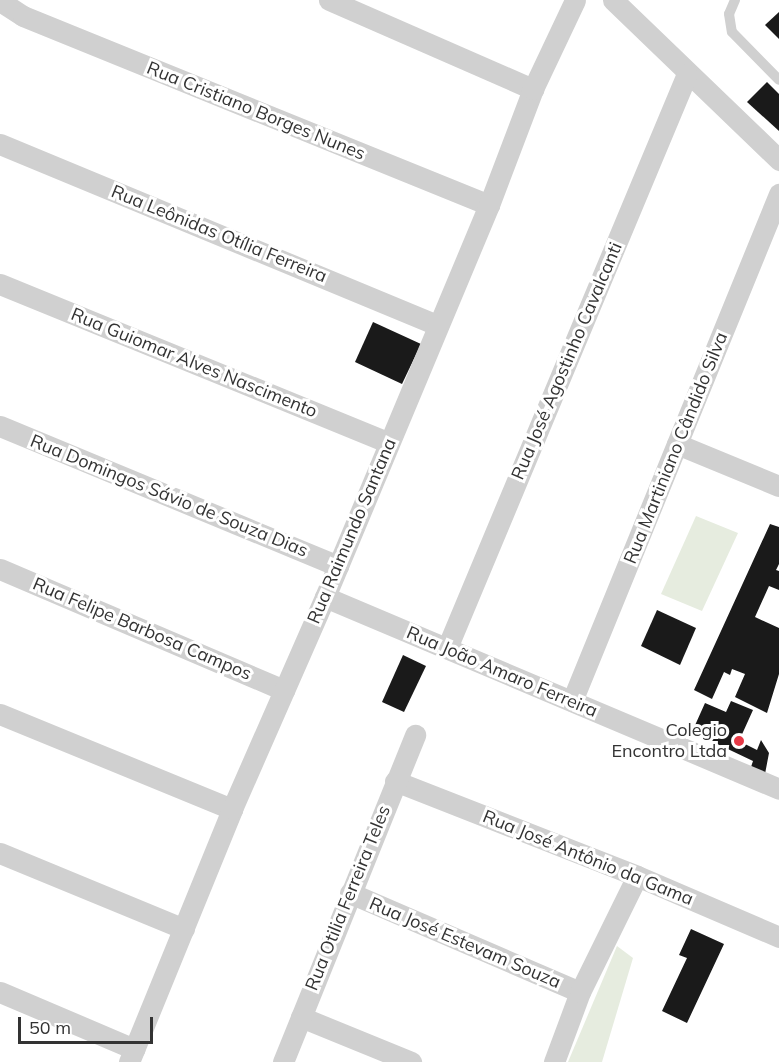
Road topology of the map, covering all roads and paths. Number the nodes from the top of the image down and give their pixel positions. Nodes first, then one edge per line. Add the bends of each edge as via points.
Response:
1 (329, 0) edge
2 (575, 0) edge
3 (613, 0) edge
4 (735, 0) edge
5 (0, 1) edge
6 (687, 74) junction
7 (779, 80) edge
8 (533, 89) junction
9 (0, 144) edge
10 (779, 160) edge
11 (779, 194) edge
12 (489, 205) junction
13 (0, 284) edge
14 (438, 325) junction
15 (0, 426) edge
16 (389, 442) junction
17 (677, 444) junction
18 (779, 486) edge
19 (338, 566) junction
20 (0, 569) edge
21 (325, 597) junction
22 (447, 648) junction
23 (285, 690) junction
24 (572, 701) junction
25 (0, 714) edge
26 (415, 735) dead end
27 (396, 781) junction
28 (779, 789) edge
29 (232, 809) junction
30 (0, 853) edge
31 (637, 876) junction
32 (350, 893) junction
33 (183, 929) junction
34 (779, 937) edge
35 (0, 992) edge
36 (580, 992) junction
37 (301, 1017) junction
38 (131, 1056) edge
39 (283, 1062) edge
40 (411, 1062) edge
41 (554, 1062) edge

1 - 8 street
2 - 8 street, Rua Raimundo Santana
3 - 6 street
4 - 7 lane via 729,14 732,32
5 - 12 street, Rua Cristiano Borges Nunes via 23,16
6 - 10 street
6 - 22 street, Rua José Agostinho Cavalcanti
8 - 12 street, Rua Raimundo Santana
9 - 14 street, Rua Leônidas Otília Ferreira
11 - 17 street, Rua Martiniano Cândido Silva
12 - 14 street, Rua Raimundo Santana
13 - 16 street, Rua Guiomar Alves Nascimento
14 - 16 street, Rua Raimundo Santana
15 - 19 street, Rua Domingos Sávio de Souza Dias
16 - 19 street, Rua Raimundo Santana
17 - 18 street
17 - 24 street, Rua Martiniano Cândido Silva
19 - 21 street, Rua Raimundo Santana
20 - 23 street, Rua Felipe Barbosa Campos
21 - 22 street, Rua João Amaro Ferreira
21 - 23 street, Rua Raimundo Santana
22 - 24 street, Rua João Amaro Ferreira
23 - 29 street, Rua Raimundo Santana
24 - 28 street, Rua João Amaro Ferreira
25 - 29 street
26 - 27 street, Rua Otilia Ferreira Teles
27 - 31 street, Rua José Antônio da Gama
27 - 32 street, Rua Otilia Ferreira Teles
29 - 33 street, Rua Raimundo Santana
30 - 33 street
31 - 34 street, Rua José Antônio da Gama
31 - 36 street
32 - 36 street, Rua José Estevam Souza
32 - 37 street, Rua Otilia Ferreira Teles
33 - 38 street, Rua Raimundo Santana
35 - 38 street
36 - 41 street
37 - 39 street, Rua Otilia Ferreira Teles
37 - 40 street

